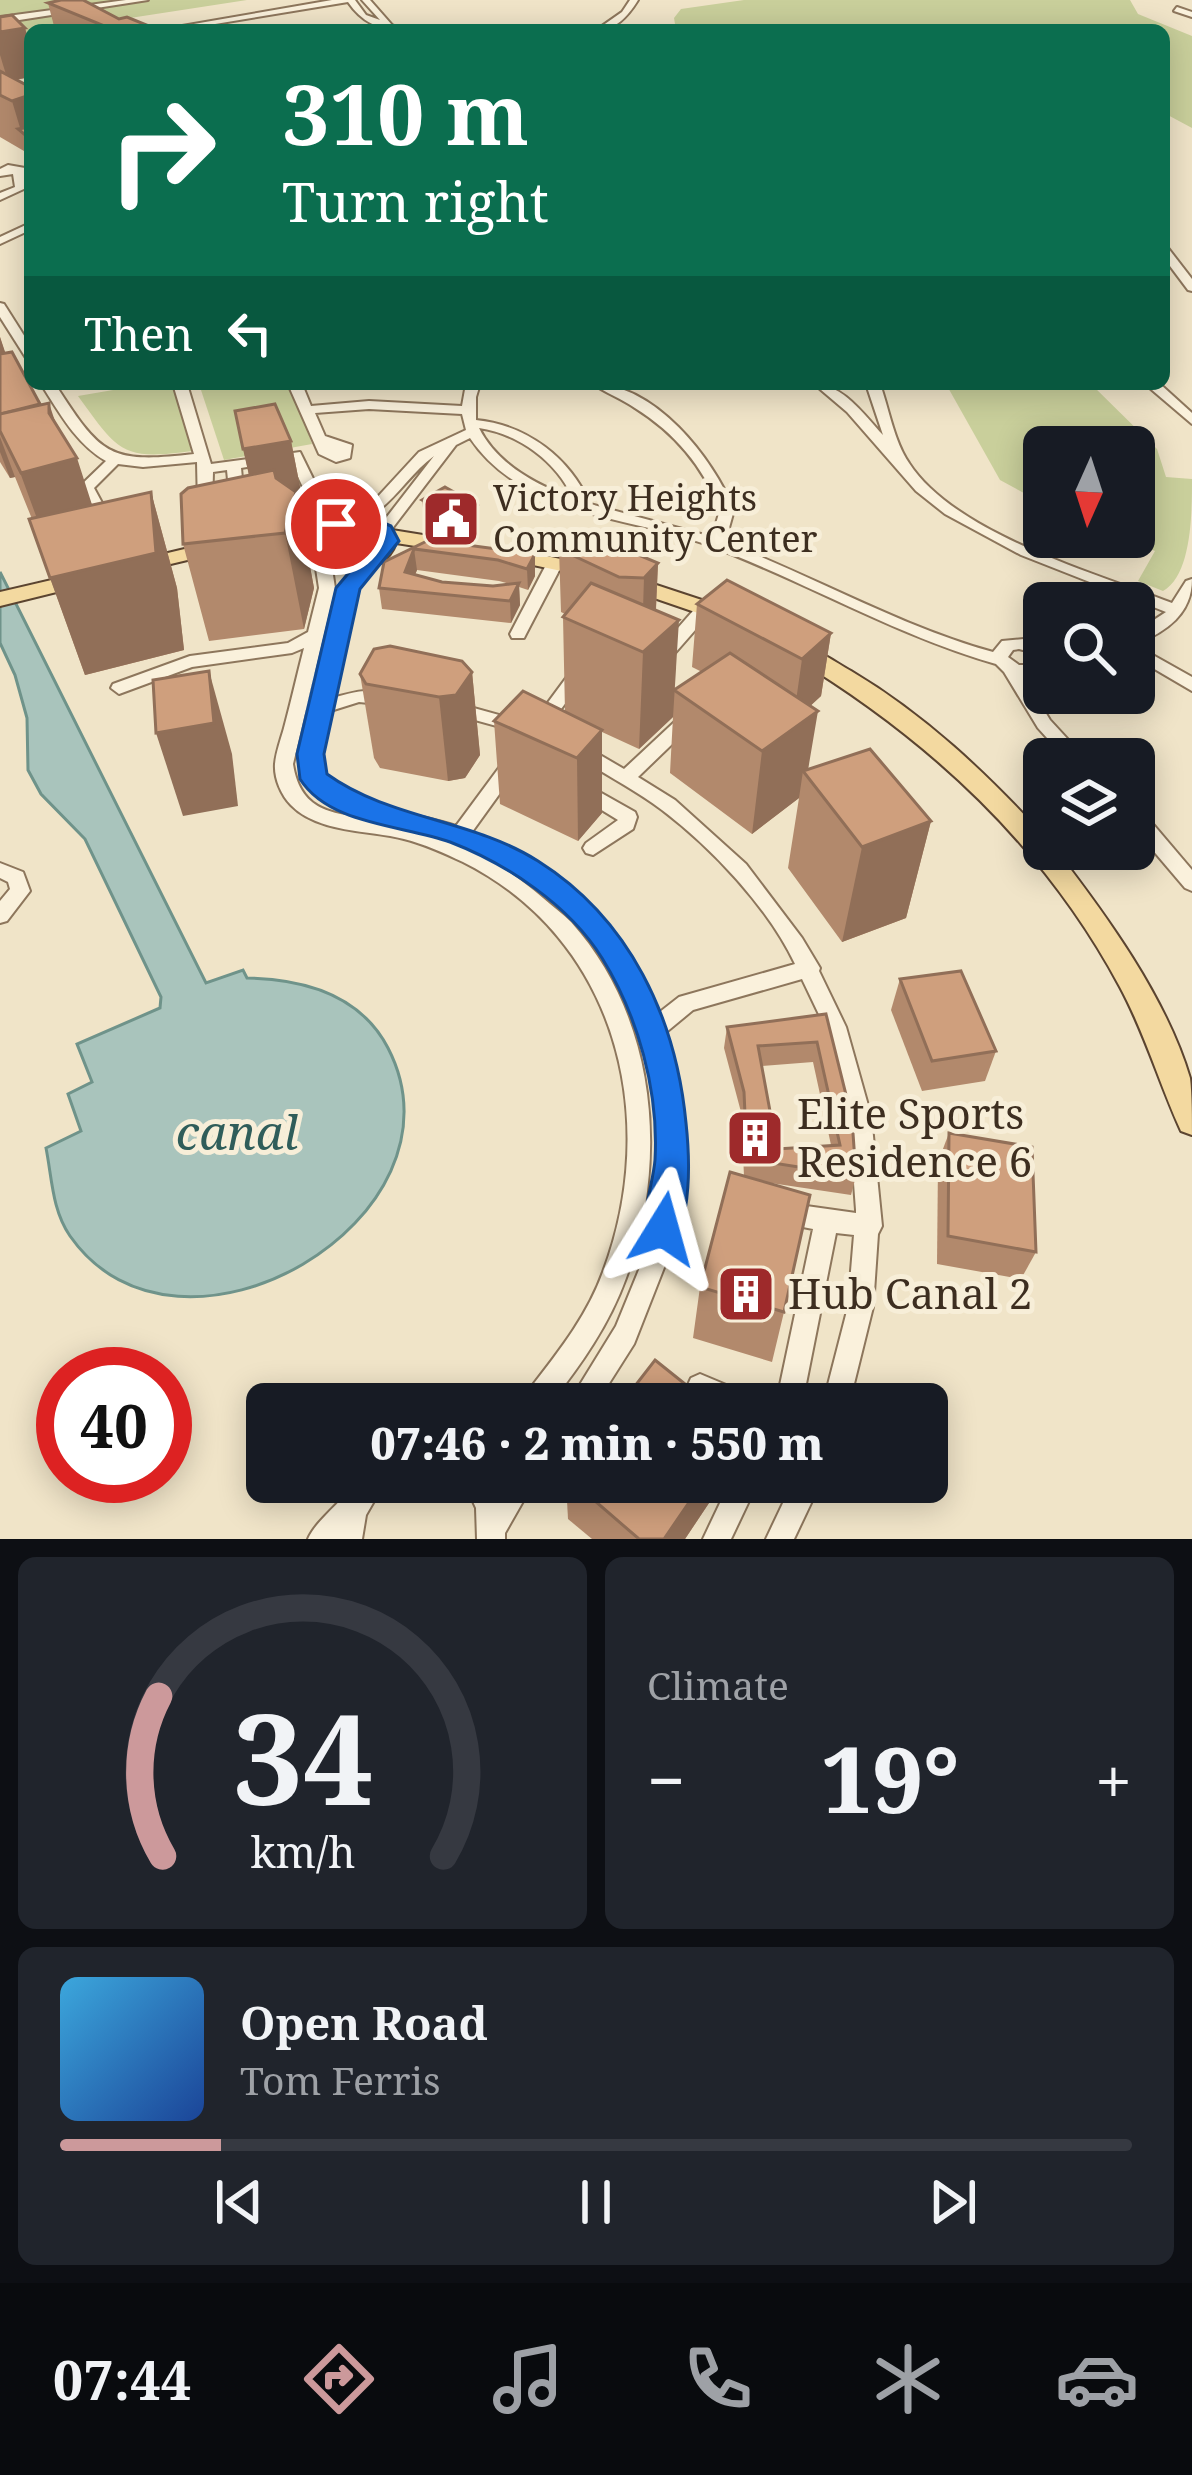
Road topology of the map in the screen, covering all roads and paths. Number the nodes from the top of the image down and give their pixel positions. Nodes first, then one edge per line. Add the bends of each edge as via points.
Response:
1 (26, 0) edge
2 (144, 0) edge
3 (356, 0) edge
4 (634, 0) edge
5 (1177, 9) dead end
6 (34, 15) junction
7 (1192, 15) edge
8 (0, 20) edge
9 (218, 24) edge
10 (382, 24) edge
11 (393, 24) edge
12 (610, 24) edge
13 (15, 169) edge
14 (0, 197) edge
15 (1170, 258) edge
16 (1192, 287) edge
17 (0, 307) edge
18 (24, 345) edge
19 (50, 390) edge
20 (182, 390) edge
21 (298, 390) edge
22 (473, 390) edge
23 (610, 390) edge
24 (828, 390) edge
25 (875, 390) edge
26 (1159, 390) edge
27 (306, 410) junction
28 (70, 419) junction
29 (1192, 420) edge
30 (50, 425) edge
31 (473, 430) junction
32 (320, 439) dead end
33 (204, 463) junction
34 (902, 463) junction
35 (234, 464) junction
36 (109, 465) junction
37 (407, 471) junction
38 (429, 475) junction
39 (77, 478) edge
40 (573, 482) junction
41 (554, 497) junction
42 (584, 508) junction
43 (233, 518) edge
44 (268, 520) edge
45 (198, 526) junction
46 (333, 526) junction
47 (384, 533) junction
48 (115, 539) edge
49 (717, 544) junction
50 (241, 548) junction
51 (479, 549) junction
52 (184, 555) junction
53 (318, 557) junction
54 (369, 561) junction
55 (550, 574) junction
56 (111, 580) junction
57 (1192, 584) edge
58 (592, 591) edge
59 (0, 598) edge
60 (633, 604) edge
61 (705, 608) junction
62 (1178, 610) junction
63 (0, 614) edge
64 (675, 621) junction
65 (1155, 626) edge
66 (317, 634) junction
67 (518, 634) dead end
68 (1023, 644) edge
69 (276, 651) junction
70 (1004, 659) junction
71 (1023, 660) edge
72 (1155, 667) edge
73 (594, 669) edge
74 (317, 673) junction
75 (647, 674) edge
76 (1192, 685) edge
77 (119, 688) dead end
78 (358, 697) junction
79 (668, 700) dead end
80 (319, 709) junction
81 (1042, 714) edge
82 (1042, 720) junction
83 (535, 732) junction
84 (1058, 738) edge
85 (517, 756) junction
86 (538, 767) edge
87 (628, 776) junction
88 (559, 777) edge
89 (460, 835) junction
90 (1155, 838) edge
91 (593, 848) dead end
92 (1192, 850) edge
93 (1169, 853) junction
94 (0, 870) edge
95 (1192, 883) edge
96 (0, 915) edge
97 (810, 968) junction
98 (638, 993) junction
99 (686, 1003) junction
100 (654, 1030) junction
101 (1192, 1121) edge
102 (770, 1220) edge
103 (826, 1226) junction
104 (870, 1226) junction
105 (552, 1383) edge
106 (595, 1383) edge
107 (793, 1383) edge
108 (841, 1383) edge
109 (488, 1503) edge
110 (508, 1503) edge
111 (734, 1503) edge
112 (796, 1503) edge
113 (351, 1525) edge
114 (492, 1533) edge
115 (322, 1539) edge
116 (717, 1539) edge
117 (780, 1539) edge

1 - 6 street
2 - 6 street
3 - 9 street
3 - 10 street via 363,17
3 - 11 street
4 - 12 street
5 - 7 street
6 - 8 street
13 - 14 street via 20,188
15 - 16 street
17 - 18 street
19 - 28 street
20 - 33 street
21 - 27 street
22 - 31 street
23 - 49 street via 654,414 705,464 728,510
24 - 34 street
25 - 34 street
26 - 29 street
27 - 31 street via 396,405
27 - 32 street
28 - 30 street
28 - 36 street
31 - 37 street
31 - 38 street via 443,450
31 - 40 street via 506,429
31 - 41 street via 528,484
33 - 35 street
33 - 36 street
33 - 45 street via 208,488
34 - 62 street via 968,522
35 - 43 street
35 - 44 street via 296,456 319,505
36 - 39 street
36 - 48 street via 86,490
37 - 38 street
37 - 46 street via 376,506
38 - 47 street
40 - 41 street
40 - 42 street
41 - 42 street
42 - 49 street
45 - 50 street
45 - 52 street
46 - 47 main road via 370,524
46 - 50 main road
46 - 53 main road via 313,541
47 - 51 main road
47 - 54 main road via 386,548
49 - 70 street via 943,643
50 - 52 main road
50 - 53 main road
50 - 56 main road
51 - 54 main road
51 - 55 main road
52 - 56 main road
53 - 54 main road via 343,566
53 - 66 street via 328,582
54 - 74 street via 348,588
55 - 58 street
55 - 61 main road
55 - 67 street
56 - 59 main road
56 - 63 main road
57 - 62 street
60 - 64 street
61 - 64 street
61 - 101 main road via 847,678 956,761 1031,838 1132,984
62 - 65 street
64 - 75 street
66 - 69 street
66 - 74 street
68 - 70 street
69 - 74 street
69 - 77 street via 190,662
70 - 71 street
70 - 82 street
72 - 76 street
73 - 83 street via 579,673
74 - 78 street
74 - 80 street
74 - 105 street via 284,764 294,800 328,818 451,848 530,895 592,963 631,1052 641,1161 626,1243 596,1319
78 - 80 street
78 - 83 street via 426,704
79 - 87 street via 690,716
80 - 89 street via 309,763 319,786 347,803
81 - 82 street
82 - 84 street
83 - 85 street
83 - 87 street
85 - 86 street
85 - 89 street
87 - 97 street via 738,864
88 - 91 street via 626,813 626,824
89 - 98 street via 527,868 574,904
90 - 93 street
92 - 93 street
93 - 95 street
94 - 96 street via 16,877 20,891
97 - 99 street
97 - 104 street via 856,1095
98 - 99 street
98 - 100 street
99 - 100 street
100 - 106 street via 671,1113 668,1204 640,1302
102 - 103 street
103 - 104 street
103 - 107 street
104 - 108 street
109 - 114 street
110 - 114 street
111 - 116 street
112 - 117 street
113 - 115 street

